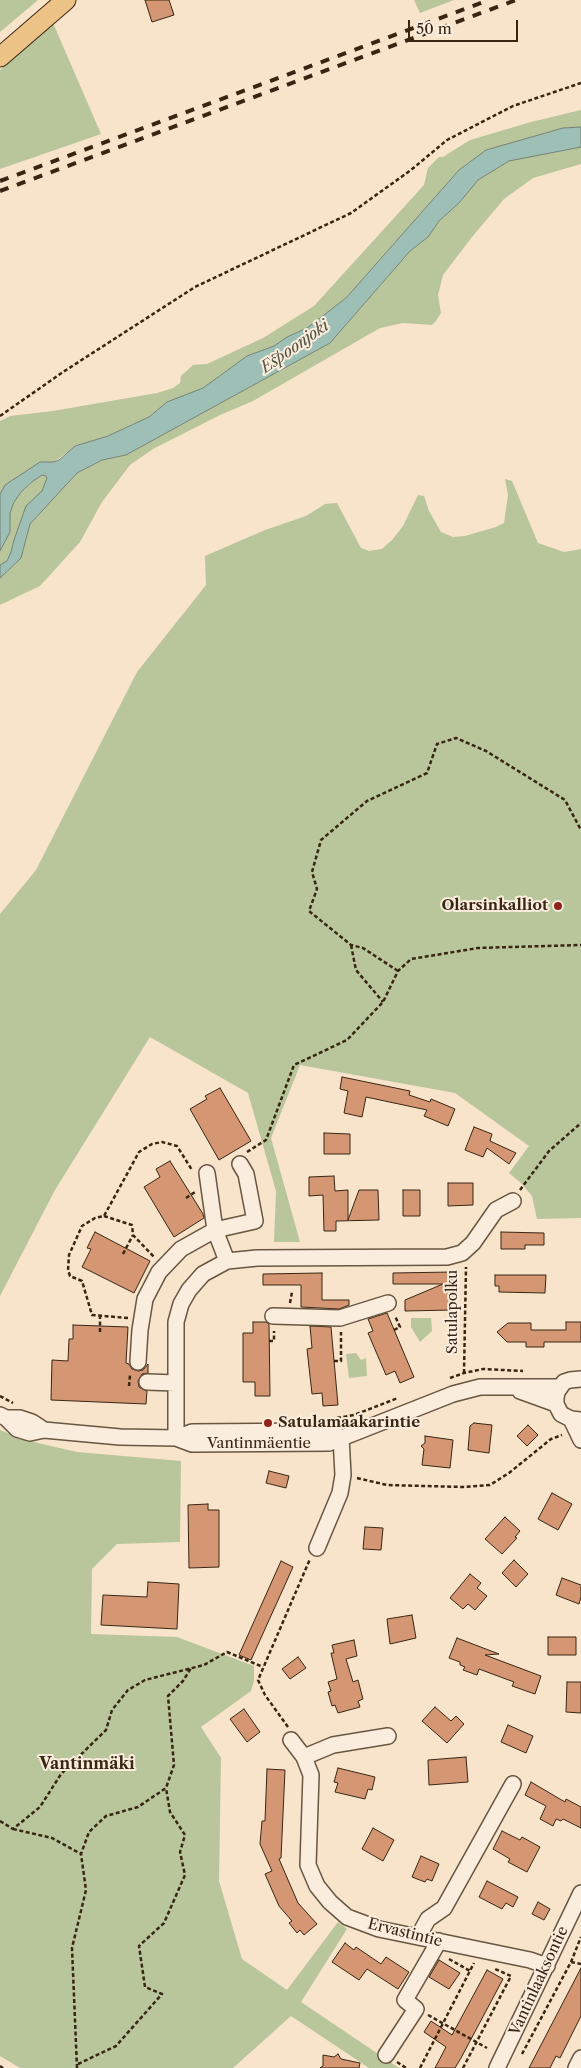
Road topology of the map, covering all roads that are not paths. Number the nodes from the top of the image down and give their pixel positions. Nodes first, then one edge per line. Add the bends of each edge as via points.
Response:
1 (66, 0) edge
2 (0, 57) edge
3 (243, 1158) road end
4 (202, 1176) road end
5 (513, 1201) road end
6 (215, 1230) junction
7 (227, 1262) junction
8 (388, 1303) dead end
9 (273, 1316) dead end
10 (138, 1362) dead end
11 (581, 1379) edge
12 (147, 1382) dead end
13 (176, 1384) junction
14 (505, 1386) junction
15 (560, 1387) junction
16 (556, 1404) junction
17 (3, 1417) edge
18 (576, 1419) edge
19 (341, 1437) junction
20 (580, 1437) edge
21 (176, 1438) junction
22 (317, 1548) road end
23 (388, 1736) dead end
24 (291, 1740) road end
25 (304, 1757) junction
26 (513, 1784) dead end
27 (581, 1893) edge
28 (418, 1937) junction
29 (437, 1946) junction
30 (547, 1966) junction
31 (386, 2055) dead end
32 (581, 2058) edge
33 (497, 2068) edge
34 (576, 2068) edge

1 - 2 main road
3 - 6 street via 255,1221
4 - 6 street
5 - 7 street via 496,1210 462,1253 447,1257 257,1258
6 - 7 street
6 - 10 street via 181,1249 164,1267 145,1299
7 - 13 street via 203,1274 181,1304 176,1322
8 - 9 street via 340,1318
11 - 15 street via 570,1380
12 - 13 street
13 - 21 street
14 - 15 street
14 - 16 street
14 - 19 street via 480,1387 453,1394
15 - 16 street
16 - 18 street via 561,1414
17 - 21 street, Vantinmäentie via 17,1429 30,1433 44,1430
18 - 20 street
19 - 21 street, Vantinmäentie via 328,1431 192,1432
19 - 22 street via 340,1493
23 - 25 street via 333,1745
24 - 25 street, Ervastintie
25 - 28 street, Ervastintie via 311,1775 308,1865 317,1886 347,1917 379,1929
26 - 28 street via 444,1908 428,1919
27 - 30 street, Vantinlaaksontie
28 - 29 street, Ervastintie
29 - 30 street, Ervastintie
29 - 31 street via 405,2000 416,2008
30 - 33 street, Vantinlaaksontie
32 - 34 street

